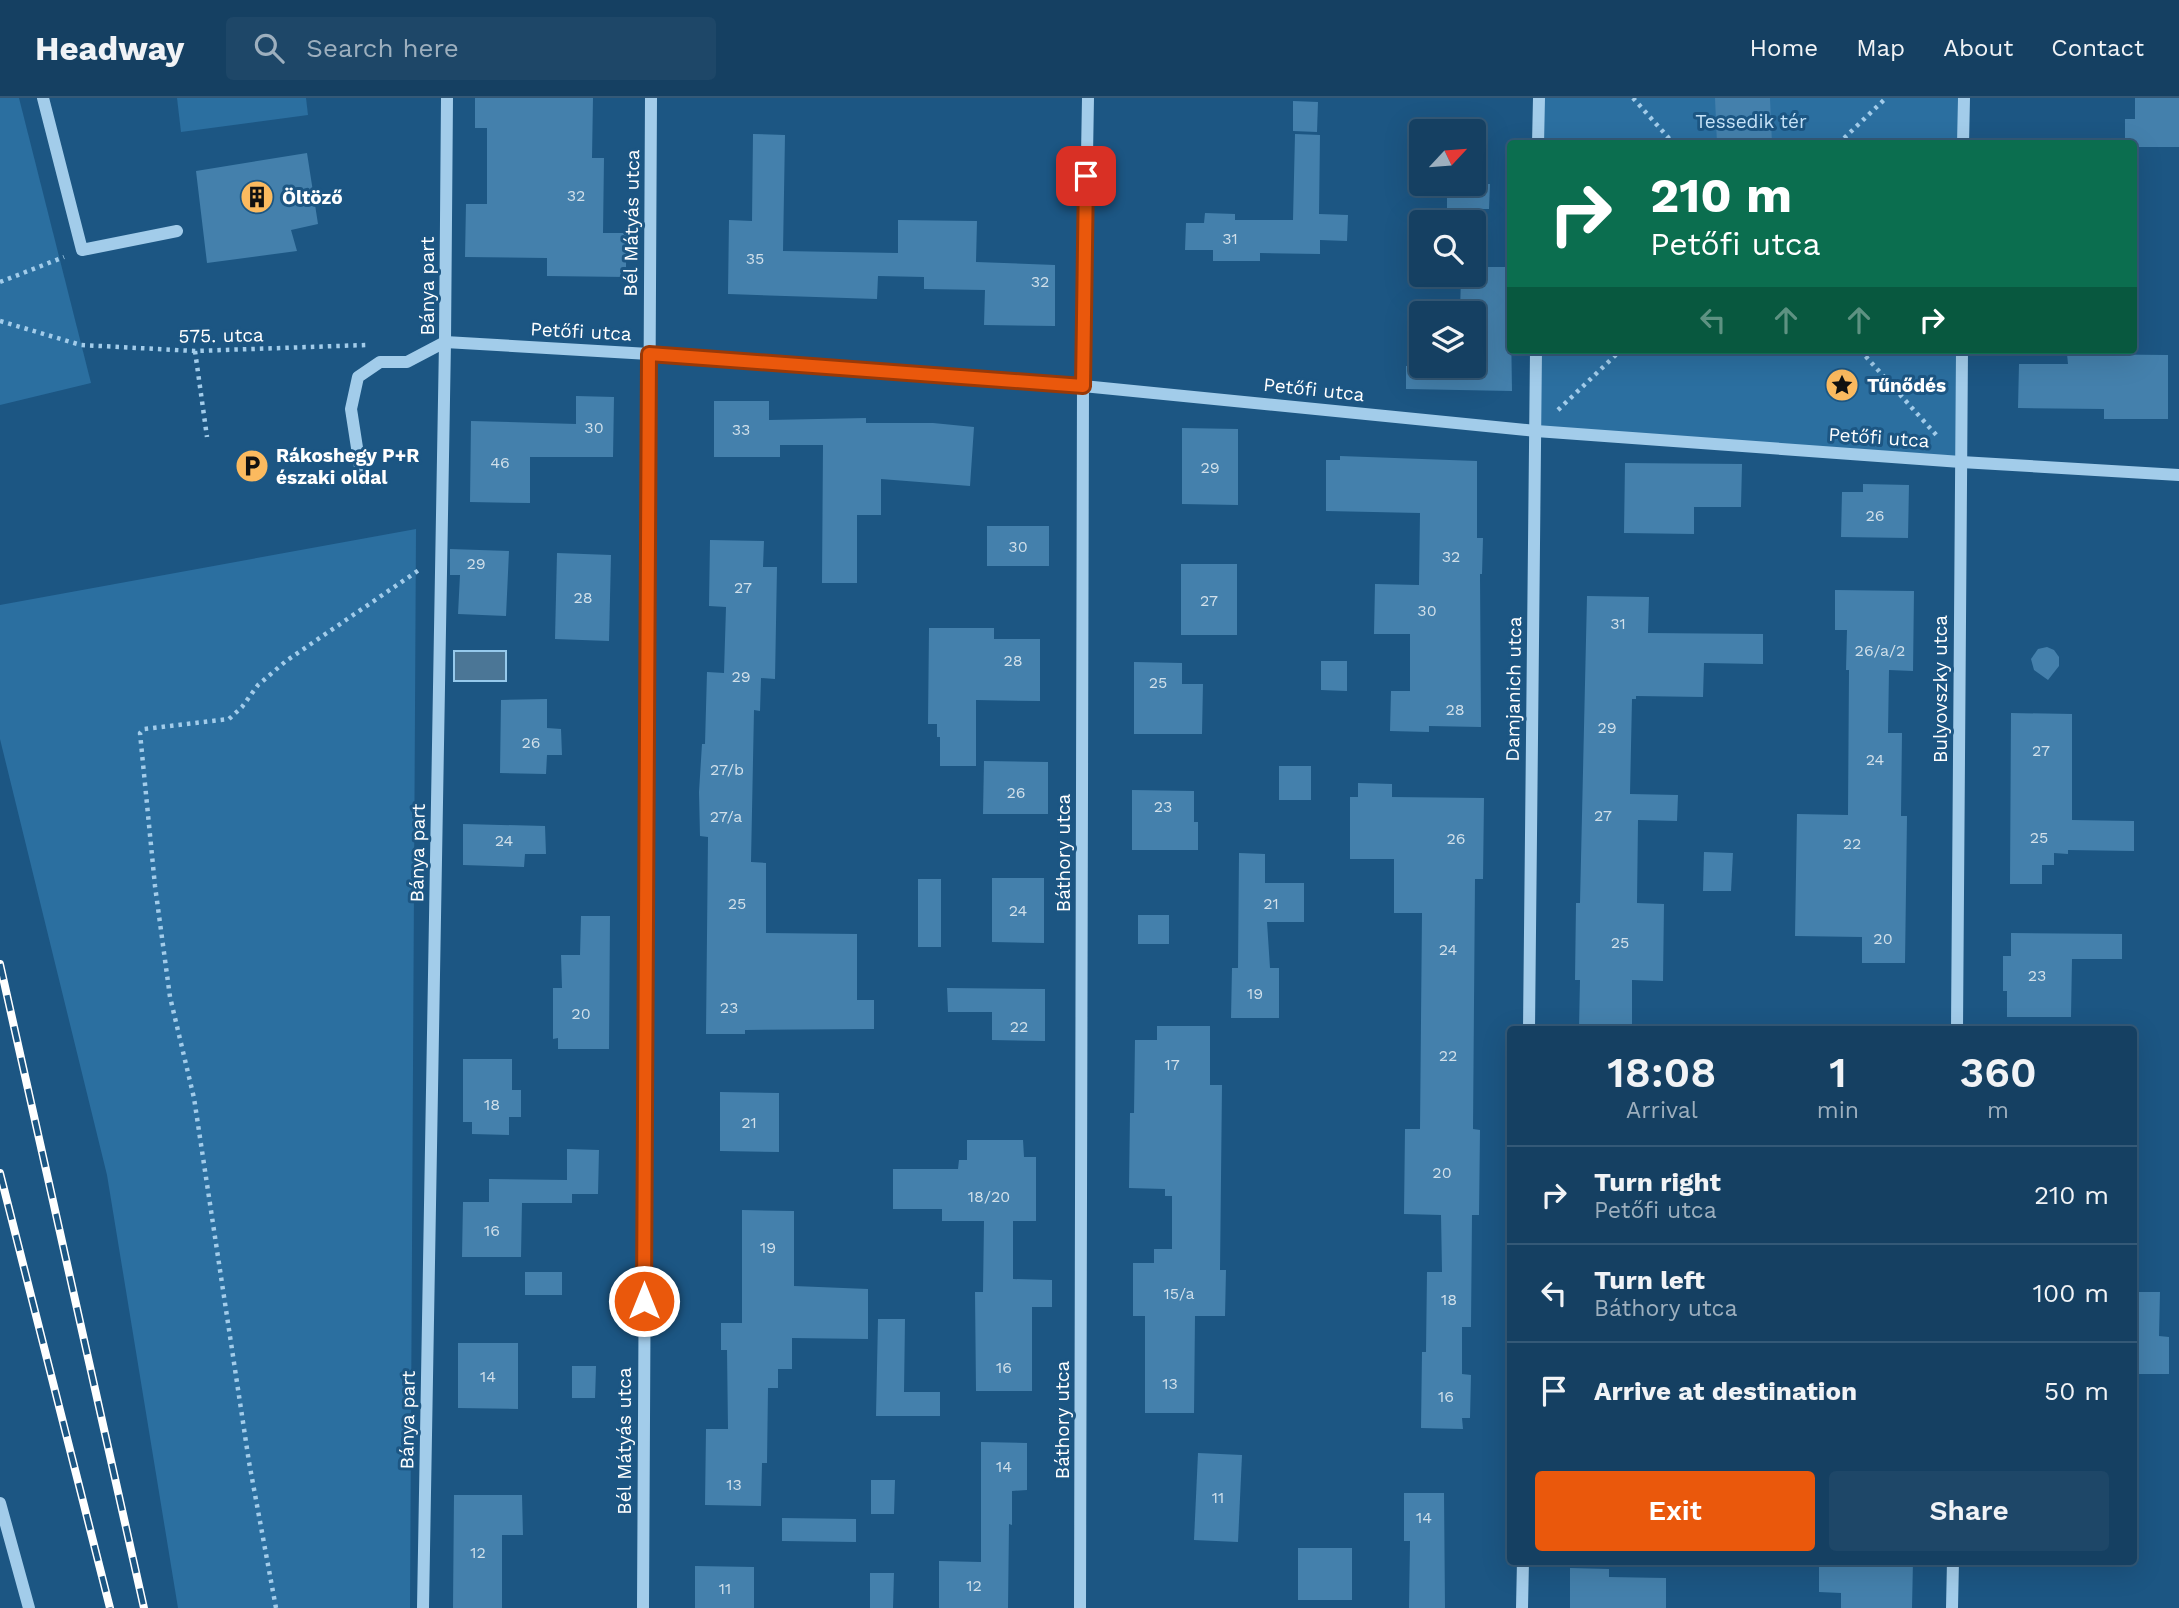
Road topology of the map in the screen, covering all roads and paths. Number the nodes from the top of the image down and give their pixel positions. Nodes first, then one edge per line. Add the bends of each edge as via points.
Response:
1 (43, 98) edge
2 (447, 98) edge
3 (651, 98) edge
4 (1087, 98) edge
5 (1539, 98) edge
6 (1633, 98) edge
7 (1886, 98) edge
8 (1964, 98) edge
9 (1538, 140) edge
10 (1670, 140) edge
11 (1842, 140) edge
12 (1963, 140) edge
13 (177, 232) dead end
14 (82, 250) junction
15 (0, 282) edge
16 (0, 320) edge
17 (445, 342) junction
18 (376, 345) dead end
19 (195, 351) junction
20 (649, 354) junction
21 (1536, 354) edge
22 (1616, 354) edge
23 (1864, 354) edge
24 (1962, 354) edge
25 (1083, 386) junction
26 (1536, 431) junction
27 (207, 437) dead end
28 (1961, 463) junction
29 (2179, 475) edge
30 (362, 480) dead end
31 (442, 556) junction
32 (1529, 1026) edge
33 (1957, 1026) edge
34 (0, 1503) edge
35 (1523, 1565) edge
36 (1953, 1565) edge
37 (29, 1608) edge
38 (276, 1608) edge
39 (423, 1608) edge
40 (643, 1608) edge
41 (1080, 1608) edge
42 (1522, 1608) edge
43 (1952, 1608) edge

1 - 14 street
2 - 17 street, Bánya part
3 - 20 street, Bél Mátyás utca
4 - 25 street, Báthory utca
5 - 9 street
6 - 10 path
7 - 11 path
8 - 12 street
13 - 14 street
14 - 15 path
16 - 19 path, 575. utca via 81,345
17 - 20 street, Petőfi utca
17 - 30 street via 407,362 380,362 358,377 351,410
17 - 31 street, Bánya part
18 - 19 path, 575. utca
19 - 27 path
20 - 25 street, Petőfi utca
20 - 40 street, Bél Mátyás utca
21 - 26 street, Damjanich utca
22 - 26 path
23 - 28 path
24 - 28 street, Bulyovszky utca
25 - 26 street, Petőfi utca
25 - 41 street, Báthory utca
26 - 28 street, Petőfi utca
26 - 32 street, Damjanich utca
28 - 29 street, Petőfi utca
28 - 33 street, Bulyovszky utca
31 - 38 path via 286,661 229,719 140,733 170,997 194,1098
31 - 39 street, Bánya part
34 - 37 street
35 - 42 street
36 - 43 street

